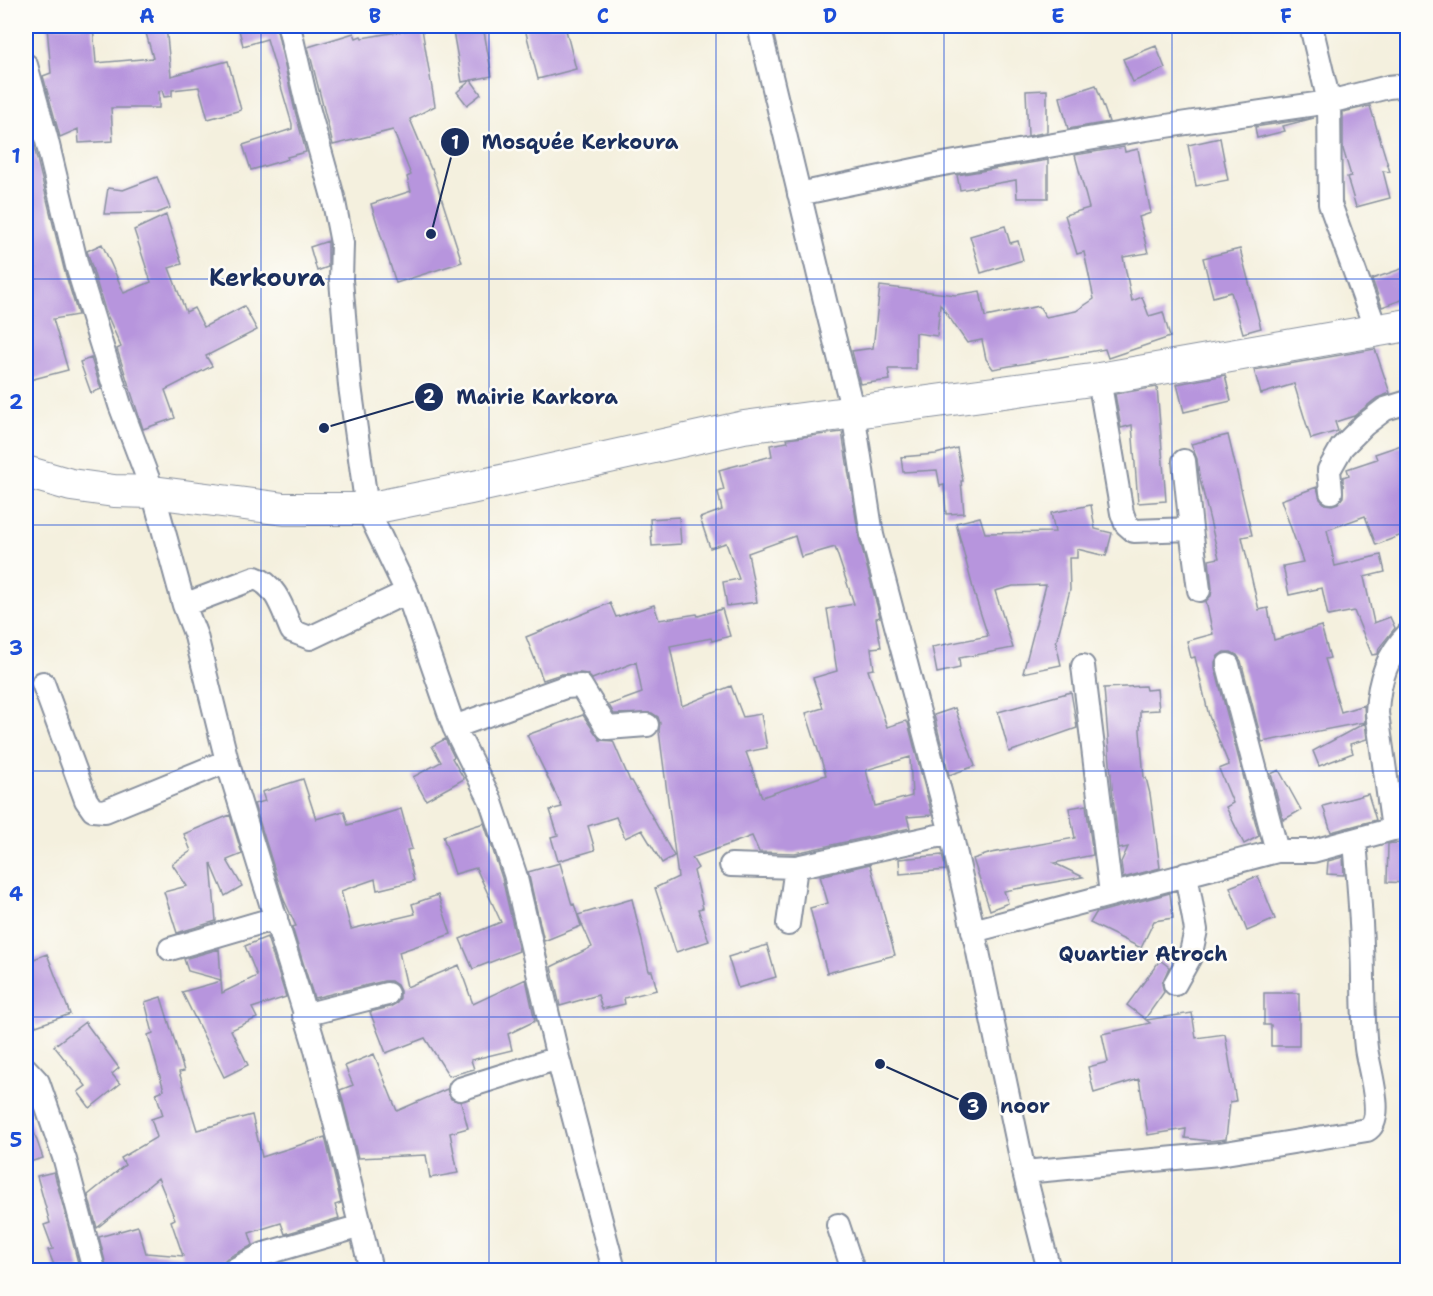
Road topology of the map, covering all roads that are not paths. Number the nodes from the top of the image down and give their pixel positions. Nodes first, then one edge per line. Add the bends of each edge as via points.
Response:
1 (290, 26) edge
2 (759, 26) edge
3 (1311, 26) edge
4 (26, 65) edge
5 (1407, 85) edge
6 (1329, 102) junction
7 (800, 194) junction
8 (1407, 325) edge
9 (1376, 330) junction
10 (1099, 379) junction
11 (1407, 402) edge
12 (854, 412) junction
13 (1184, 461) dead end
14 (26, 472) edge
15 (153, 492) junction
16 (1330, 492) dead end
17 (367, 509) junction
18 (1191, 529) junction
19 (1199, 590) dead end
20 (407, 591) junction
21 (184, 605) junction
22 (1407, 634) edge
23 (1228, 665) dead end
24 (1083, 666) dead end
25 (43, 683) dead end
26 (647, 725) dead end
27 (454, 727) junction
28 (227, 761) junction
29 (1400, 828) edge
30 (951, 833) junction
31 (1355, 841) junction
32 (1277, 851) junction
33 (731, 865) dead end
34 (796, 867) junction
35 (1186, 874) junction
36 (1111, 894) junction
37 (276, 918) junction
38 (788, 924) dead end
39 (973, 931) junction
40 (170, 949) dead end
41 (1175, 984) dead end
42 (387, 994) dead end
43 (304, 1015) junction
44 (558, 1058) junction
45 (26, 1069) edge
46 (460, 1089) dead end
47 (1024, 1172) junction
48 (838, 1225) dead end
49 (361, 1226) junction
50 (94, 1270) edge
51 (234, 1270) edge
52 (371, 1270) edge
53 (614, 1270) edge
54 (853, 1270) edge
55 (1049, 1270) edge

1 - 17 street via 342,243 349,375
2 - 7 street
3 - 6 street
4 - 15 street via 77,266 120,405
5 - 6 street
6 - 7 street via 938,165
6 - 9 street via 1330,204
7 - 12 street
8 - 9 main road
9 - 10 main road
10 - 12 main road
10 - 18 street via 1126,524 1134,531
11 - 16 street via 1385,409 1342,447 1329,470
12 - 17 main road via 744,427
12 - 30 street via 872,535
13 - 18 street
14 - 15 main road via 71,485
15 - 17 main road via 284,509
15 - 21 street
17 - 20 street
18 - 19 street
20 - 21 street via 310,638 292,631 276,595 266,582 255,578
20 - 27 street
21 - 28 street via 196,636
22 - 29 street via 1386,665 1377,713
23 - 32 street
24 - 36 street
25 - 28 street via 93,810 105,811
26 - 27 street via 607,728 581,686 565,687
27 - 44 street via 490,799 515,874
28 - 37 street
29 - 31 street
30 - 34 street
30 - 39 street
31 - 32 street via 1313,851
31 - 47 street via 1366,1047 1376,1108 1372,1128 1219,1154
32 - 35 street
33 - 34 street
34 - 38 street
35 - 36 street
35 - 41 street via 1196,930 1190,957
36 - 39 street
37 - 40 street
37 - 43 street
39 - 47 street
42 - 43 street
43 - 49 street
44 - 46 street
44 - 53 street
45 - 50 street via 38,1082 65,1160
47 - 55 street
48 - 54 street
49 - 51 street via 264,1254
49 - 52 street

